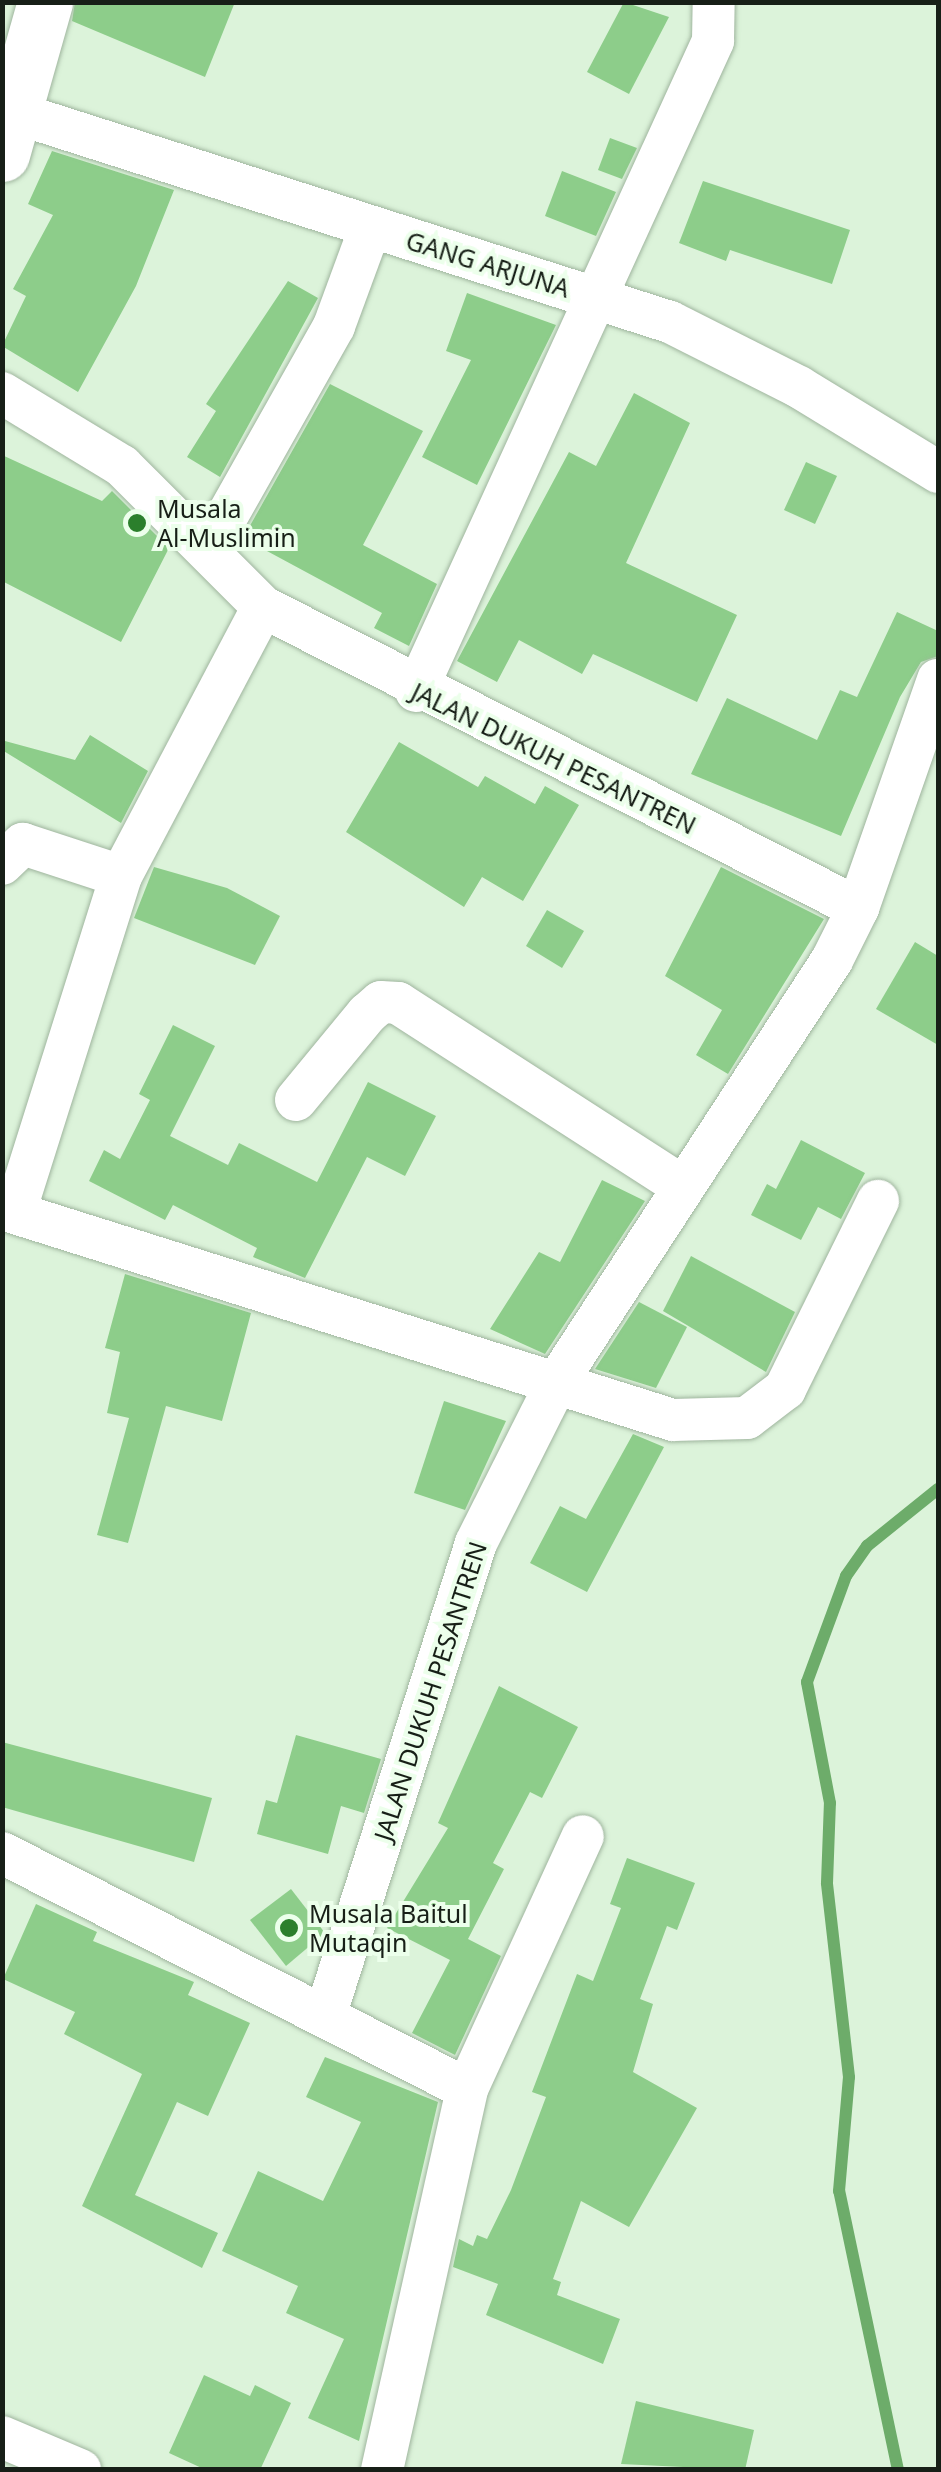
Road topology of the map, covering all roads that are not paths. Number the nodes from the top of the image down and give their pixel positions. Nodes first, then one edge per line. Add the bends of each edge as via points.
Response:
1 (45, 2) edge
2 (714, 2) edge
3 (8, 133) edge
4 (370, 228) junction
5 (599, 298) junction
6 (2, 393) edge
7 (938, 472) edge
8 (209, 548) junction
9 (262, 607) junction
10 (938, 680) edge
11 (416, 691) junction
12 (2, 864) edge
13 (121, 876) junction
14 (858, 908) junction
15 (296, 1100) dead end
16 (683, 1187) junction
17 (878, 1201) dead end
18 (9, 1211) edge
19 (558, 1380) junction
20 (582, 1836) dead end
21 (2, 1853) edge
22 (326, 2013) junction
23 (467, 2088) junction
24 (2, 2436) edge
25 (80, 2470) edge
26 (382, 2470) edge

1 - 3 main road
2 - 5 street via 712,41
3 - 4 street, GANG ARJUNA
4 - 5 street, GANG ARJUNA
4 - 8 street via 334,326
5 - 7 street, GANG ARJUNA via 670,322 798,387
5 - 11 street
6 - 8 street, JALAN DUKUH PESANTREN via 122,466
8 - 9 street, JALAN DUKUH PESANTREN
9 - 11 street, JALAN DUKUH PESANTREN
9 - 13 street
10 - 14 street
11 - 14 street, JALAN DUKUH PESANTREN
12 - 13 street via 23,844
13 - 18 street
14 - 16 street, JALAN DUKUH PESANTREN
15 - 16 street via 367,1014 381,1002 398,1003
16 - 19 street, JALAN DUKUH PESANTREN
17 - 19 street via 785,1389 748,1418 673,1420
18 - 19 street
19 - 22 street, JALAN DUKUH PESANTREN via 476,1543
20 - 23 street
21 - 22 street
22 - 23 street
23 - 26 street
24 - 25 street

